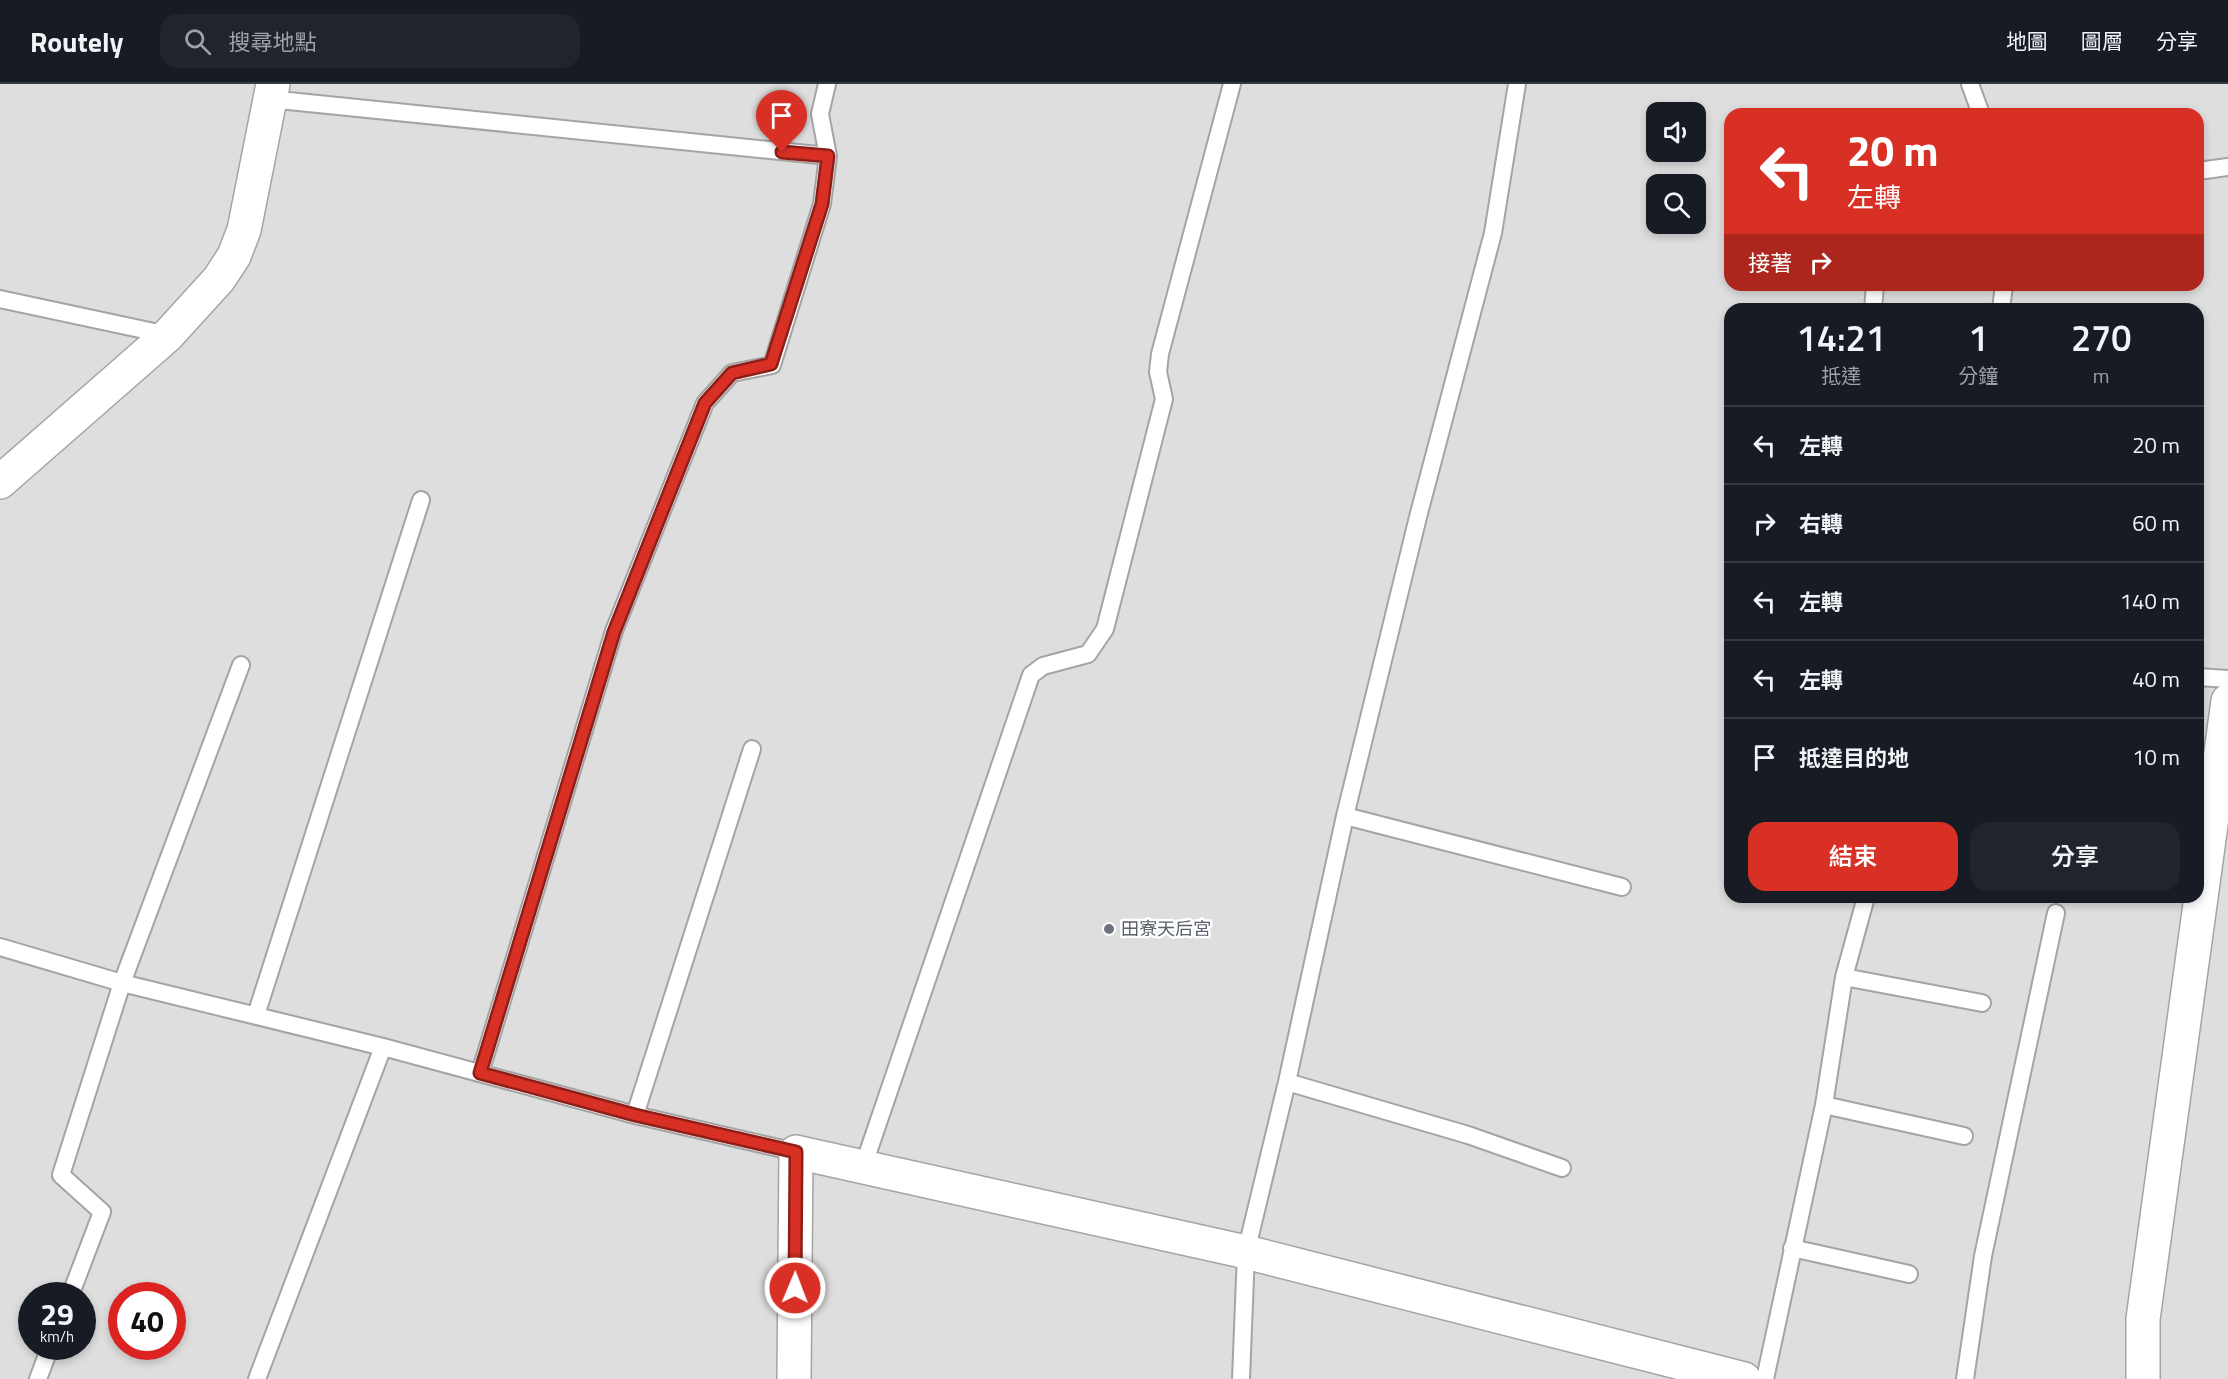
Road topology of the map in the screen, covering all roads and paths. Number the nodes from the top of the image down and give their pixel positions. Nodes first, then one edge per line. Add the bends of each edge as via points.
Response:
1 (827, 84) edge
2 (1232, 84) edge
3 (1517, 84) edge
4 (1970, 84) edge
5 (271, 92) edge
6 (1979, 108) edge
7 (828, 156) junction
8 (2228, 167) edge
9 (2204, 170) edge
10 (0, 299) edge
11 (168, 335) junction
12 (0, 482) edge
13 (420, 500) dead end
14 (241, 665) dead end
15 (2204, 677) edge
16 (2228, 679) edge
17 (2228, 701) edge
18 (752, 749) dead end
19 (1345, 816) junction
20 (2204, 875) edge
21 (1622, 886) dead end
22 (1864, 903) edge
23 (2200, 903) edge
24 (2056, 913) dead end
25 (0, 947) edge
26 (1844, 977) junction
27 (122, 983) junction
28 (1982, 1003) dead end
29 (256, 1015) junction
30 (383, 1047) junction
31 (480, 1073) junction
32 (1287, 1082) junction
33 (1824, 1106) junction
34 (635, 1115) junction
35 (1964, 1136) dead end
36 (796, 1152) junction
37 (863, 1167) junction
38 (1562, 1168) dead end
39 (1792, 1248) junction
40 (1246, 1252) junction
41 (1909, 1274) dead end
42 (75, 1282) edge
43 (45, 1360) edge
44 (38, 1379) edge
45 (257, 1379) edge
46 (794, 1379) edge
47 (1241, 1379) edge
48 (1744, 1379) edge
49 (1765, 1379) edge
50 (1965, 1379) edge
51 (2143, 1379) edge

1 - 7 lane via 820,114
2 - 37 lane via 1160,354 1158,372 1164,399 1105,629 1088,654 1043,666 1031,675
3 - 19 lane via 1493,233
4 - 6 lane
5 - 7 lane
5 - 11 street via 244,230 234,256 219,279
7 - 31 lane via 822,204 771,364 732,373 705,403 614,632
8 - 9 lane
10 - 11 lane
11 - 12 street
13 - 29 lane
14 - 27 lane
15 - 16 lane
17 - 20 street
18 - 34 lane
19 - 21 lane
19 - 32 lane
22 - 26 lane
23 - 51 street via 2143,1319
24 - 50 lane via 1983,1256
25 - 27 lane
26 - 28 lane
26 - 33 lane
27 - 29 lane
27 - 42 lane via 61,1175 102,1212
29 - 30 lane
30 - 31 lane
30 - 45 lane
31 - 34 lane
32 - 38 lane via 1468,1135
32 - 40 lane
33 - 35 lane
33 - 39 lane
34 - 36 lane
36 - 37 street
36 - 46 street
37 - 40 street
39 - 41 lane
39 - 49 lane
40 - 47 lane
40 - 48 street
43 - 44 lane

